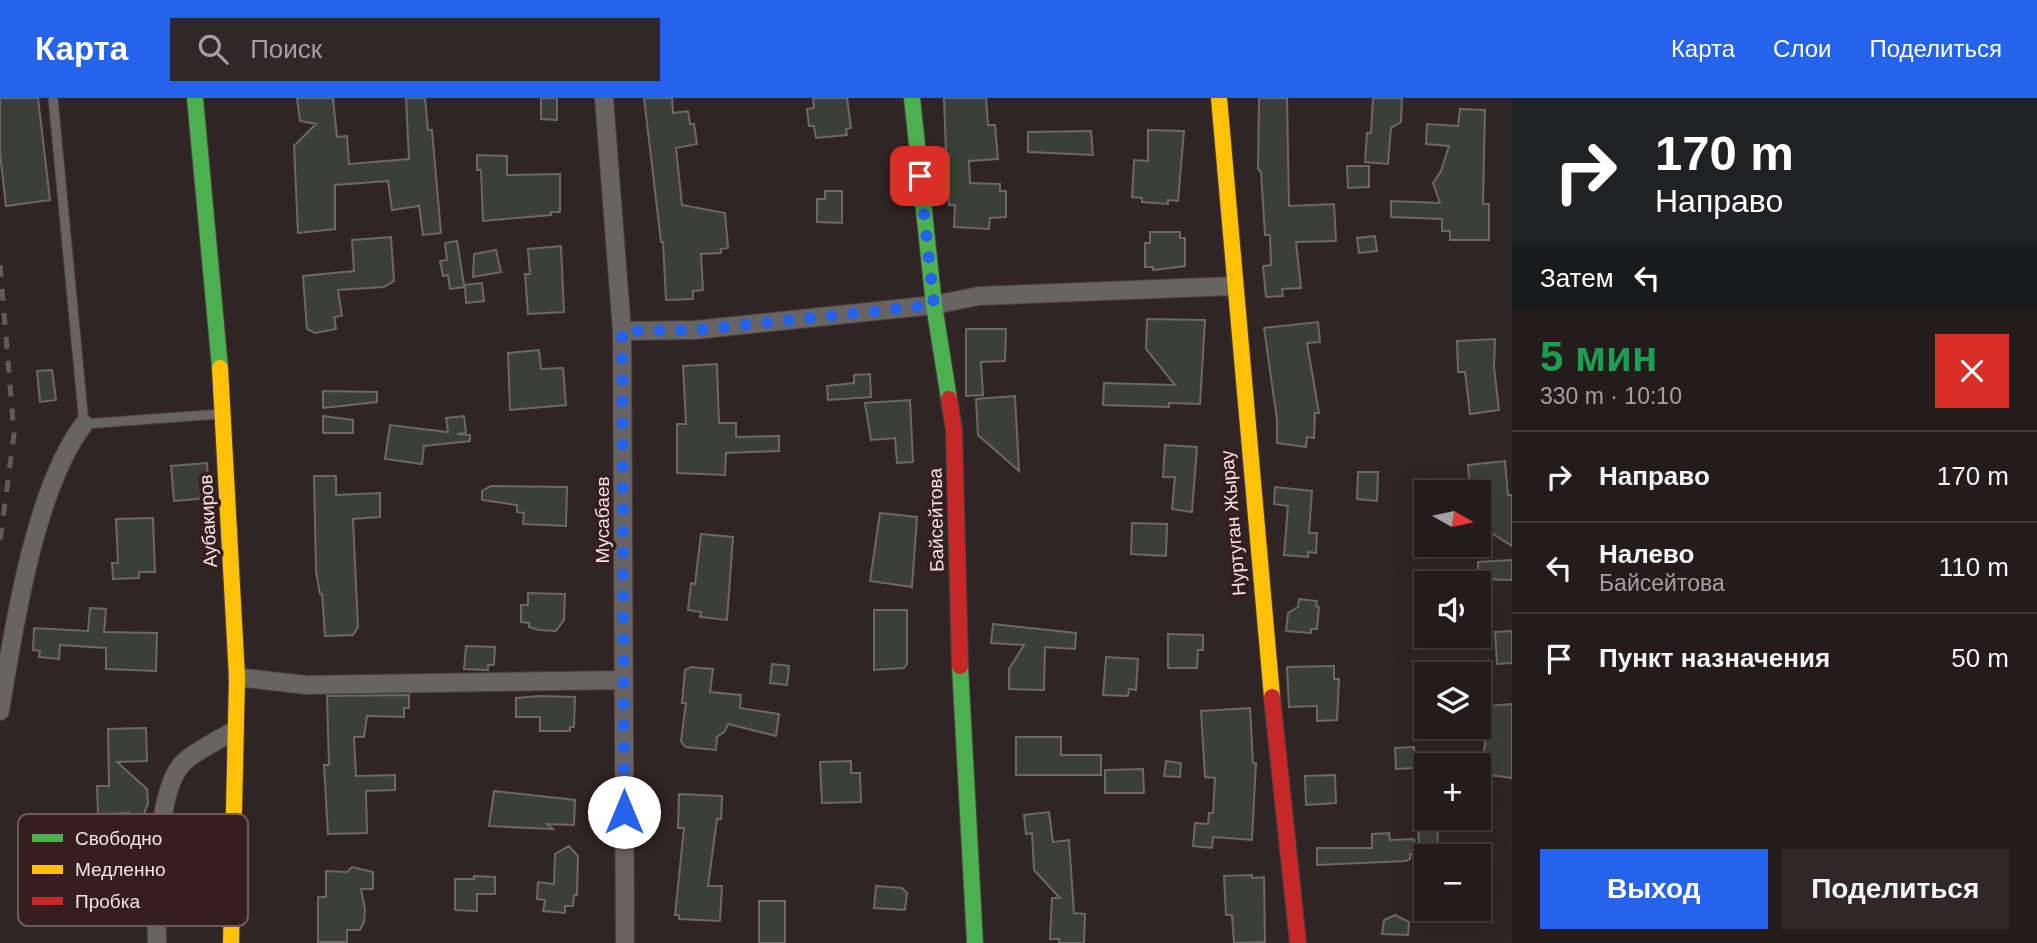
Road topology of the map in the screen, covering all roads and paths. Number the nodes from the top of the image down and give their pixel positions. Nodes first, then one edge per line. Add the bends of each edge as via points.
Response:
1 (53, 98) edge
2 (195, 98) edge
3 (604, 98) edge
4 (912, 98) edge
5 (1219, 98) edge
6 (1234, 286) junction
7 (934, 305) junction
8 (622, 331) junction
9 (224, 414) junction
10 (85, 425) junction
11 (237, 677) junction
12 (624, 680) junction
13 (0, 711) edge
14 (235, 730) junction
15 (164, 814) edge
16 (234, 814) edge
17 (625, 943) edge
18 (975, 943) edge
19 (1298, 943) edge

1 - 10 lane
2 - 9 street, Аубакиров
3 - 8 street, Мусабаев
4 - 7 street, Байсейтова
5 - 6 street, Нуртуган Жырау
6 - 7 street via 979,296
6 - 19 street, Нуртуган Жырау
7 - 8 street via 695,330
7 - 18 street, Байсейтова via 954,430 962,732
8 - 12 street, Мусабаев
9 - 10 lane
9 - 11 street, Аубакиров
10 - 13 street via 70,443 36,533
11 - 12 street via 306,685
11 - 14 street, Аубакиров
12 - 17 street, Мусабаев
14 - 15 street via 183,762 167,788
14 - 16 street, Аубакиров

